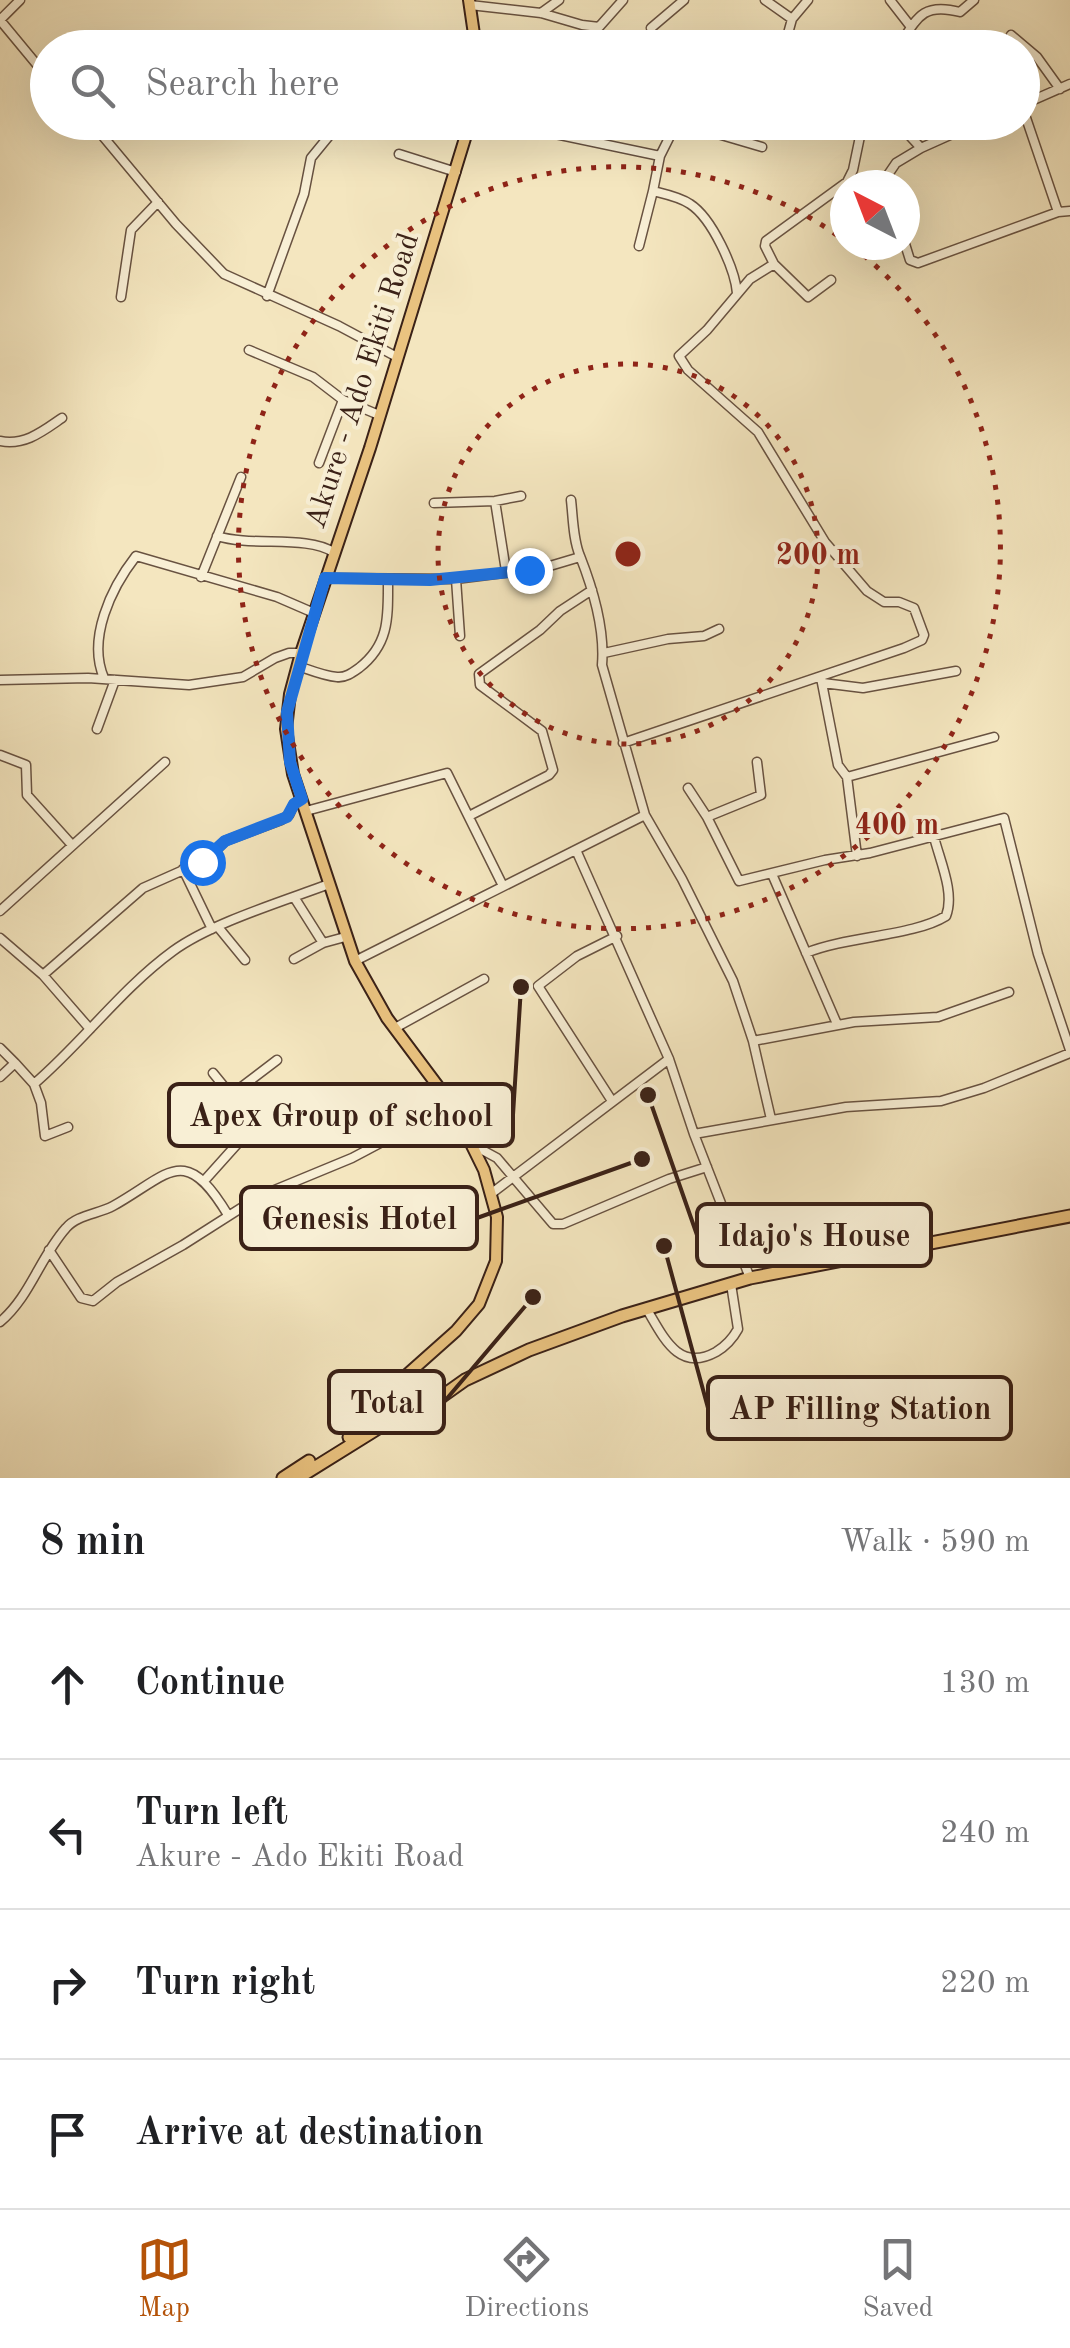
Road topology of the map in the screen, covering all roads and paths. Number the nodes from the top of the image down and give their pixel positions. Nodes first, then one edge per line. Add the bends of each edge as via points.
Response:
1 (20, 0) edge
2 (559, 0) edge
3 (623, 0) edge
4 (684, 0) edge
5 (765, 0) edge
6 (808, 0) edge
7 (890, 0) edge
8 (974, 0) edge
9 (470, 2) edge
10 (541, 12) junction
11 (792, 18) junction
12 (0, 20) edge
13 (910, 27) junction
14 (651, 28) dead end
15 (474, 30) edge
16 (789, 30) edge
17 (908, 30) edge
18 (30, 56) edge
19 (1040, 62) edge
20 (1070, 84) edge
21 (1060, 88) junction
22 (1040, 97) edge
23 (106, 140) edge
24 (326, 140) edge
25 (465, 140) edge
26 (584, 140) edge
27 (668, 140) edge
28 (738, 140) edge
29 (859, 140) edge
30 (913, 140) edge
31 (938, 140) edge
32 (1034, 140) edge
33 (762, 147) dead end
34 (920, 148) junction
35 (398, 154) dead end
36 (660, 156) junction
37 (852, 170) edge
38 (892, 170) edge
39 (456, 172) junction
40 (653, 191) junction
41 (830, 198) edge
42 (158, 202) junction
43 (1070, 211) edge
44 (1058, 212) junction
45 (639, 246) dead end
46 (910, 260) edge
47 (774, 264) junction
48 (831, 280) dead end
49 (738, 293) junction
50 (267, 296) junction
51 (121, 297) dead end
52 (249, 350) dead end
53 (397, 357) junction
54 (343, 400) junction
55 (380, 415) junction
56 (62, 418) dead end
57 (0, 440) edge
58 (319, 463) dead end
59 (240, 477) dead end
60 (521, 496) dead end
61 (570, 500) dead end
62 (495, 501) junction
63 (434, 503) dead end
64 (218, 536) junction
65 (334, 552) junction
66 (580, 557) junction
67 (506, 570) junction
68 (201, 577) junction
69 (325, 578) junction
70 (456, 579) junction
71 (388, 580) junction
72 (592, 590) junction
73 (314, 613) junction
74 (719, 629) dead end
75 (460, 636) dead end
76 (301, 653) junction
77 (604, 653) junction
78 (298, 666) junction
79 (956, 671) dead end
80 (104, 678) junction
81 (0, 680) edge
82 (115, 680) junction
83 (822, 680) junction
84 (96, 729) dead end
85 (994, 737) dead end
86 (623, 743) junction
87 (0, 755) edge
88 (165, 762) dead end
89 (757, 762) dead end
90 (848, 777) junction
91 (688, 788) dead end
92 (304, 805) junction
93 (645, 815) junction
94 (470, 816) junction
95 (707, 818) junction
96 (934, 837) junction
97 (72, 845) junction
98 (576, 850) junction
99 (857, 856) junction
100 (183, 868) junction
101 (772, 874) junction
102 (329, 884) junction
103 (503, 886) junction
104 (294, 897) junction
105 (0, 911) edge
106 (215, 928) junction
107 (616, 936) junction
108 (346, 937) junction
109 (0, 938) edge
110 (323, 943) junction
111 (806, 953) junction
112 (294, 959) dead end
113 (244, 960) dead end
114 (355, 961) junction
115 (42, 976) junction
116 (484, 979) dead end
117 (1009, 992) dead end
118 (837, 1024) junction
119 (396, 1028) junction
120 (90, 1029) junction
121 (753, 1040) junction
122 (0, 1048) edge
123 (1070, 1052) edge
124 (668, 1058) junction
125 (277, 1060) dead end
126 (15, 1064) junction
127 (213, 1073) dead end
128 (0, 1077) edge
129 (34, 1084) junction
130 (231, 1094) junction
131 (307, 1096) dead end
132 (612, 1101) junction
133 (452, 1105) junction
134 (771, 1120) junction
135 (68, 1126) dead end
136 (247, 1133) junction
137 (694, 1134) junction
138 (473, 1145) junction
139 (707, 1167) junction
140 (513, 1177) junction
141 (204, 1182) junction
142 (492, 1192) junction
143 (228, 1215) junction
144 (1070, 1216) edge
145 (49, 1250) junction
146 (750, 1278) junction
147 (730, 1282) junction
148 (646, 1308) junction
149 (0, 1322) edge
150 (410, 1372) junction
151 (400, 1385) junction
152 (450, 1390) junction
153 (383, 1396) junction
154 (416, 1402) junction
155 (383, 1422) junction
156 (348, 1437) junction
157 (283, 1478) edge
158 (298, 1478) edge

1 - 12 street
2 - 10 street
3 - 10 street via 599,26
4 - 14 street
5 - 11 street
6 - 11 street
7 - 13 street
8 - 13 street via 960,12 934,7
9 - 10 street
9 - 15 main road
11 - 16 street
12 - 18 street
13 - 17 street
19 - 21 street
20 - 21 street
21 - 22 street
23 - 42 street
24 - 50 street via 311,158
25 - 39 main road, Akure - Ado Ekiti Road
26 - 36 street
27 - 36 street
28 - 33 street
29 - 37 street
30 - 34 street
31 - 34 street
32 - 44 street
34 - 38 street
35 - 39 street
36 - 40 street
39 - 53 main road, Akure - Ado Ekiti Road
40 - 45 street
40 - 49 street via 694,207 736,272
41 - 47 street via 766,241
42 - 50 street via 224,274
42 - 51 street via 130,230
43 - 44 street
44 - 46 street via 918,263
47 - 48 street via 810,298
47 - 49 street
49 - 83 street via 682,350 682,363 758,432 826,542 866,592 909,604 924,628 922,640
50 - 53 street
52 - 54 street via 313,377
53 - 55 main road, Akure - Ado Ekiti Road
54 - 55 street
54 - 58 street
55 - 65 main road, Akure - Ado Ekiti Road
56 - 57 street via 30,438
59 - 64 street
60 - 62 street
61 - 66 street
62 - 63 street
62 - 67 street
64 - 65 street via 316,544
64 - 68 street
65 - 69 main road, Akure - Ado Ekiti Road
66 - 67 street
66 - 72 street
67 - 70 street
68 - 73 street
68 - 80 street via 133,558 98,628
69 - 71 street
69 - 73 main road, Akure - Ado Ekiti Road
70 - 71 street
70 - 75 street
71 - 78 street via 388,620 370,659 339,678
72 - 77 street
72 - 94 street via 479,674 480,686 542,732 553,770
73 - 76 main road, Akure - Ado Ekiti Road
74 - 77 street
76 - 78 main road, Akure - Ado Ekiti Road
76 - 82 street via 217,681 165,686
77 - 86 street
78 - 92 main road, Akure - Ado Ekiti Road via 286,729
79 - 83 street via 863,688
80 - 81 street
80 - 82 street
82 - 84 street
83 - 86 street
83 - 90 street via 838,765
85 - 90 street
86 - 93 street
87 - 97 street via 26,765 27,795
88 - 97 street
89 - 95 street via 762,795
90 - 99 street
91 - 95 street
92 - 94 street via 447,772
92 - 100 street via 294,804 287,817 225,841 206,860
92 - 102 main road, Akure - Ado Ekiti Road
93 - 98 street
93 - 121 street via 720,951
94 - 103 street
95 - 101 street via 739,882
96 - 99 street
96 - 111 street via 949,894 946,916
96 - 123 street via 1006,820
97 - 105 street
98 - 103 street
98 - 107 street
99 - 101 street
100 - 106 street
100 - 115 street via 126,900
101 - 111 street
102 - 104 street
102 - 108 main road, Akure - Ado Ekiti Road
103 - 114 street
104 - 106 street
104 - 110 street
106 - 113 street
106 - 120 street via 162,960
107 - 124 street
107 - 132 street via 538,986
108 - 110 street
108 - 114 main road, Akure - Ado Ekiti Road
109 - 115 street
110 - 112 street
111 - 118 street
114 - 119 main road, Akure - Ado Ekiti Road
115 - 120 street
116 - 119 street
117 - 118 street via 938,1017
118 - 121 street
119 - 133 main road, Akure - Ado Ekiti Road
120 - 129 street
121 - 134 street
122 - 126 street
123 - 134 street via 941,1102
124 - 132 street
124 - 137 street
125 - 130 street
126 - 128 street
126 - 129 street
127 - 130 street
129 - 135 street via 45,1136
130 - 136 street
131 - 136 street
132 - 140 street
133 - 138 main road, Akure - Ado Ekiti Road
133 - 143 street
134 - 137 street
136 - 141 street
137 - 139 street
138 - 140 street
138 - 142 main road, Akure - Ado Ekiti Road
139 - 140 street via 563,1224 553,1224
139 - 146 street
140 - 142 street
141 - 143 street
141 - 145 street via 184,1169 158,1177 70,1224
142 - 150 main road, Akure - Ado Ekiti Road via 499,1238 486,1291 472,1314
143 - 145 street via 93,1301 81,1298
144 - 146 highway
145 - 149 street
146 - 147 highway
147 - 148 highway
147 - 148 street via 738,1330 706,1358 679,1354
148 - 152 highway via 530,1350
150 - 151 main road
150 - 153 main road, Akure - Ado Ekiti Road
151 - 154 highway via 402,1396
151 - 155 main road
152 - 154 highway
152 - 155 highway
153 - 155 main road
153 - 156 highway
154 - 155 highway
155 - 156 highway
155 - 158 highway
156 - 157 highway

